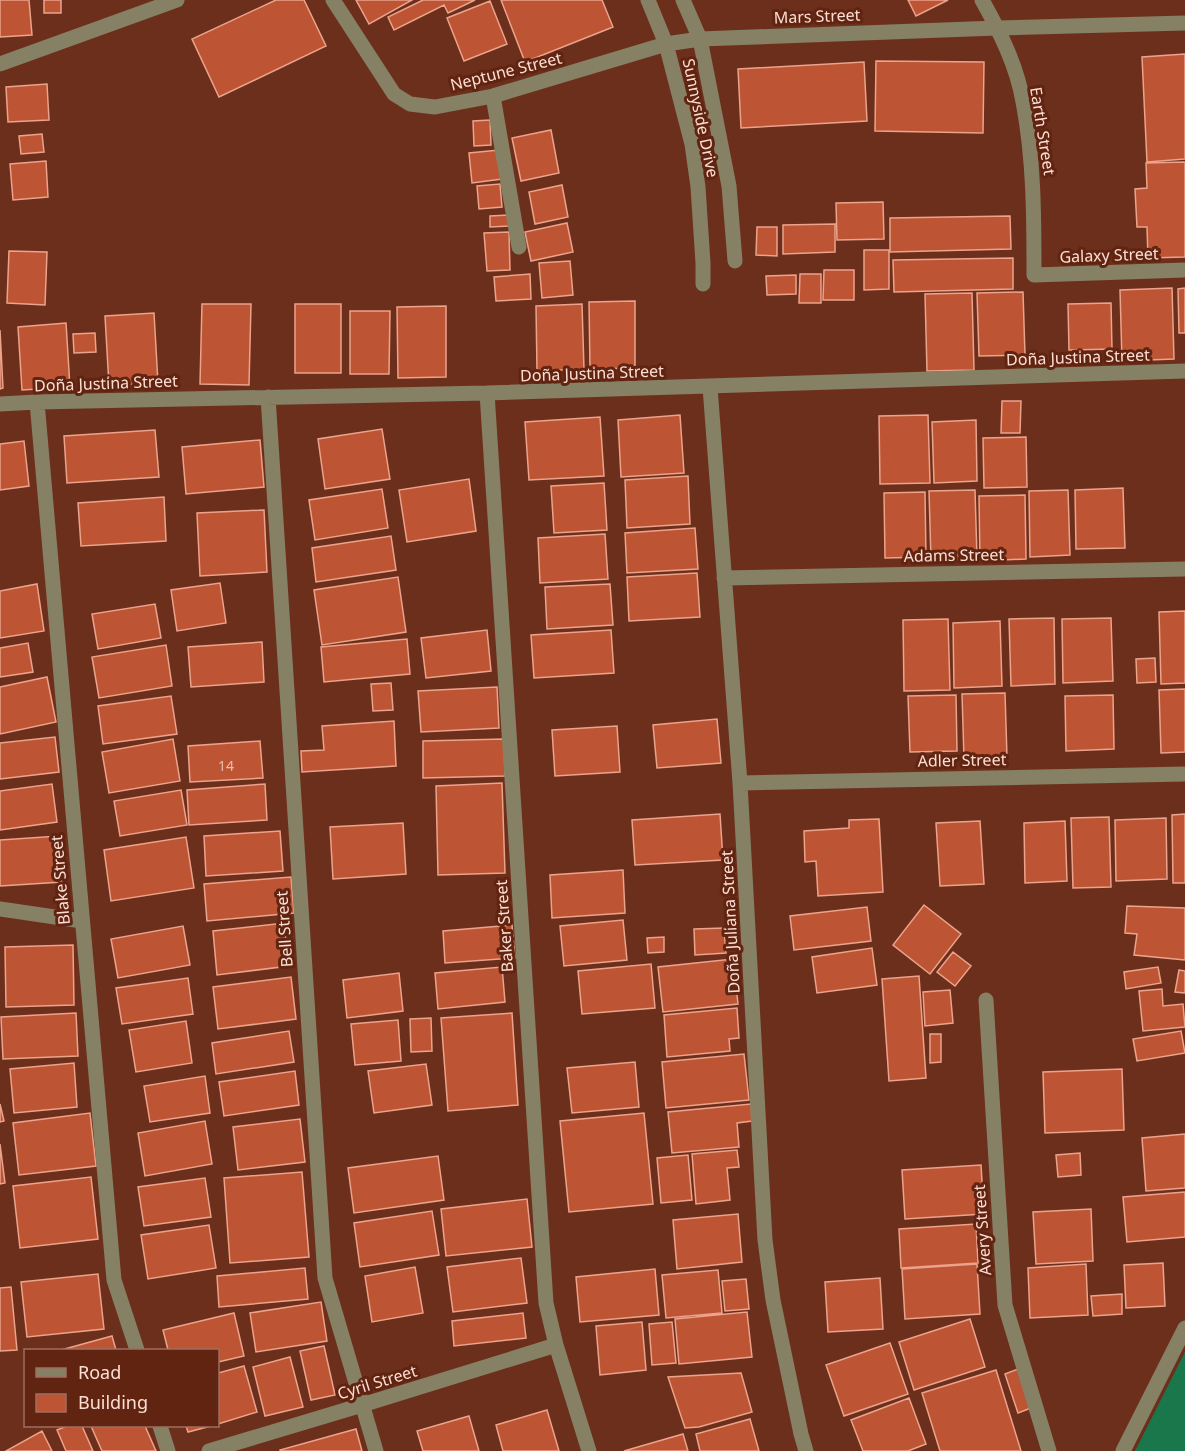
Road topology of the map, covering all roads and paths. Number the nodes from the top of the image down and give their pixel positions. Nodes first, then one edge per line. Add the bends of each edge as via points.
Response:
1 (177, 0) edge
2 (333, 0) edge
3 (648, 0) edge
4 (682, 0) edge
5 (982, 0) edge
6 (1185, 23) edge
7 (997, 28) junction
8 (700, 39) junction
9 (666, 44) junction
10 (0, 64) edge
11 (493, 96) junction
12 (519, 247) dead end
13 (735, 261) dead end
14 (1185, 270) edge
15 (1034, 275) joint
16 (703, 284) dead end
17 (1185, 371) edge
18 (710, 387) junction
19 (488, 393) junction
20 (268, 397) junction
21 (37, 402) junction
22 (0, 404) edge
23 (1185, 569) edge
24 (724, 578) junction
25 (1185, 774) edge
26 (740, 783) junction
27 (0, 909) edge
28 (82, 921) junction
29 (986, 1000) dead end
30 (1185, 1328) edge
31 (556, 1345) junction
32 (137, 1349) edge
33 (362, 1405) junction
34 (161, 1427) edge
35 (168, 1451) edge
36 (208, 1451) edge
37 (376, 1451) edge
38 (589, 1451) edge
39 (806, 1451) edge
40 (1049, 1451) edge
41 (1123, 1451) edge

1 - 10 street
2 - 11 street, Neptune Street via 394,94 410,104 435,106
3 - 9 street, Sunnyside Drive
4 - 8 street, Sunnyside Drive
5 - 7 street, Earth Street
6 - 7 street, Mars Street
7 - 8 street, Mars Street
7 - 15 street, Earth Street via 1023,100 1033,180
8 - 9 street, Mars Street
8 - 13 street, Sunnyside Drive via 729,186
9 - 11 street, Neptune Street
9 - 16 street, Sunnyside Drive via 692,144
11 - 12 street
14 - 15 street, Galaxy Street
17 - 18 street, Doña Justina Street
18 - 19 street, Doña Justina Street
18 - 24 street, Doña Juliana Street
19 - 20 street, Doña Justina Street
19 - 31 street, Baker Street via 546,1303
20 - 21 street, Doña Justina Street
20 - 33 street, Bell Street via 324,1278
21 - 22 street, Doña Justina Street
21 - 28 street, Blake Street
23 - 24 street, Adams Street
24 - 26 street, Doña Juliana Street
25 - 26 street, Adler Street
26 - 39 street, Doña Juliana Street via 765,1240 773,1300
27 - 28 street
28 - 32 street, Blake Street via 114,1280
29 - 40 street, Avery Street via 1005,1305
30 - 41 street
31 - 33 street, Cyril Street
31 - 38 street, Baker Street
33 - 36 street, Cyril Street
33 - 37 street, Bell Street
34 - 35 street

